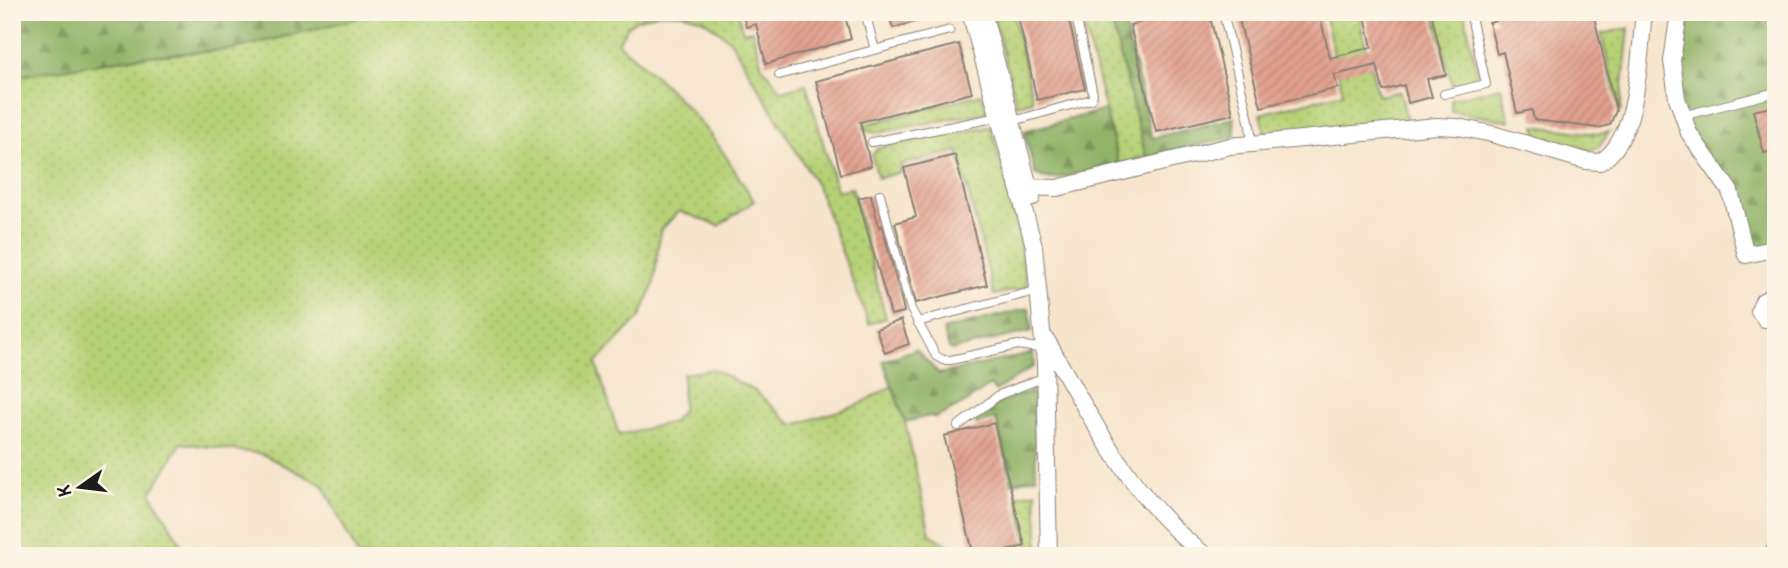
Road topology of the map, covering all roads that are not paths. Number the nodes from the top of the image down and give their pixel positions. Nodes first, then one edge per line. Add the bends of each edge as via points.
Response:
1 (865, 12) edge
2 (970, 12) edge
3 (984, 12) edge
4 (1075, 12) edge
5 (1223, 12) edge
6 (1470, 12) edge
7 (1644, 12) edge
8 (1679, 12) edge
9 (950, 30) dead end
10 (875, 50) junction
11 (779, 75) dead end
12 (1776, 92) edge
13 (1444, 94) dead end
14 (1682, 116) junction
15 (1006, 119) junction
16 (872, 142) dead end
17 (1252, 144) junction
18 (1024, 187) junction
19 (880, 194) dead end
20 (1776, 248) edge
21 (1039, 290) junction
22 (1776, 295) edge
23 (1776, 319) edge
24 (917, 322) junction
25 (1043, 341) junction
26 (1045, 377) junction
27 (958, 426) dead end
28 (1776, 547) edge
29 (1049, 556) edge
30 (1206, 556) edge
31 (1772, 556) edge

1 - 10 lane
2 - 15 street
3 - 15 street
4 - 15 lane via 1092,99
5 - 17 lane
6 - 13 lane via 1486,84
7 - 17 street via 1628,124 1600,162 1447,126
8 - 14 street via 1672,61
9 - 10 lane
10 - 11 lane
12 - 14 lane
14 - 20 street via 1730,191 1746,255
15 - 16 lane
15 - 18 street
17 - 18 street via 1057,188
18 - 21 street via 1034,214
19 - 24 lane
21 - 24 lane
21 - 25 street
22 - 23 street via 1763,301 1759,310 1765,319
24 - 25 lane via 936,356 943,360
25 - 26 street
25 - 30 street via 1133,484 1158,514
26 - 27 lane via 999,395
26 - 29 street
28 - 31 street

